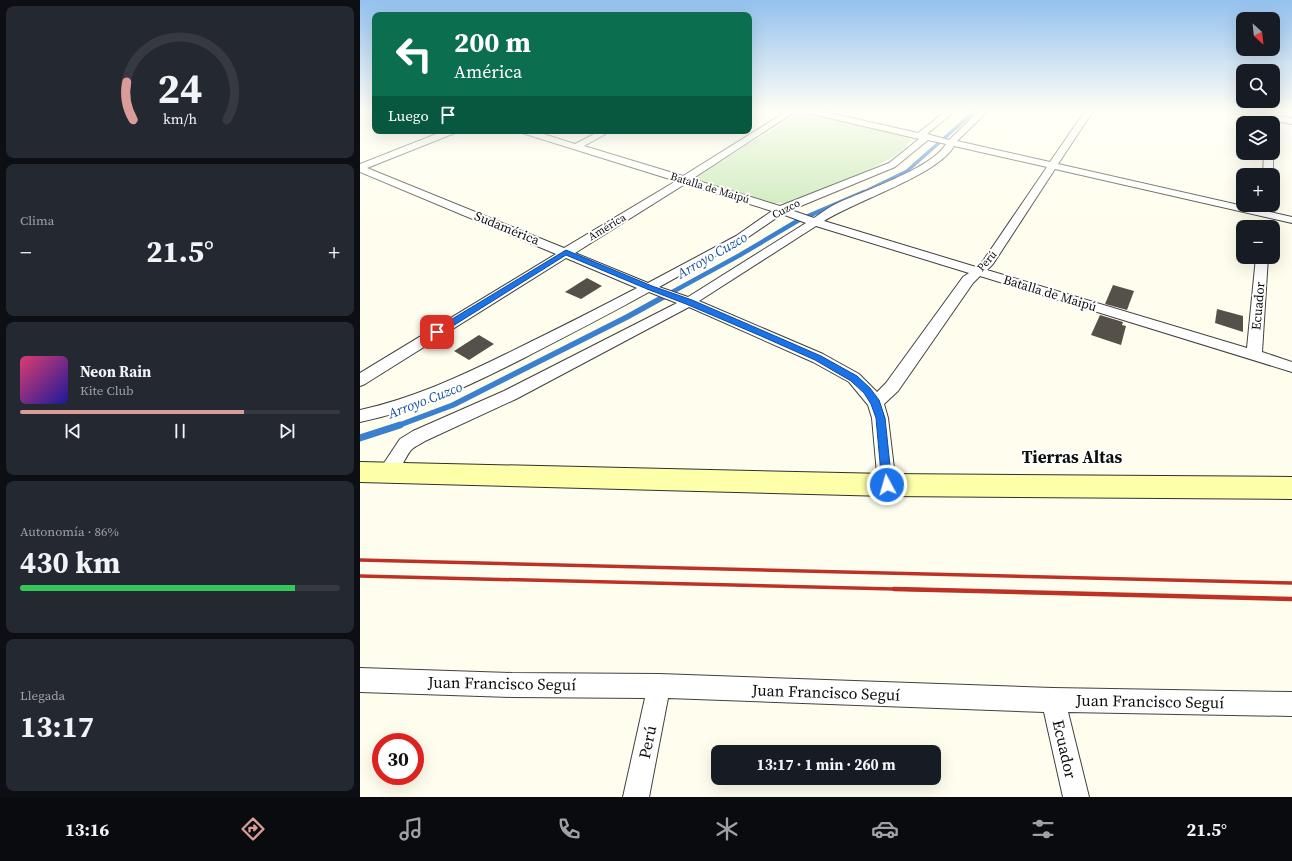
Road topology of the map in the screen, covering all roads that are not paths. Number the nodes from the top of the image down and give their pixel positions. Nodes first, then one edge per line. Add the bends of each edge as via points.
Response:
1 (409, 148) edge
2 (583, 148) edge
3 (734, 148) edge
4 (909, 148) edge
5 (946, 148) edge
6 (972, 148) edge
7 (1065, 148) edge
8 (1053, 167) junction
9 (360, 168) edge
10 (684, 180) junction
11 (1236, 204) edge
12 (781, 210) junction
13 (1271, 212) edge
14 (1292, 220) edge
15 (811, 221) junction
16 (566, 252) junction
17 (1261, 264) edge
18 (978, 272) junction
19 (654, 289) junction
20 (685, 301) junction
21 (1254, 354) junction
22 (1292, 367) edge
23 (360, 380) edge
24 (876, 402) junction
25 (360, 416) edge
26 (360, 472) edge
27 (387, 472) junction
28 (887, 485) junction
29 (1292, 488) edge
30 (360, 680) edge
31 (659, 686) junction
32 (1053, 700) junction
33 (1292, 704) edge
34 (636, 797) edge
35 (1076, 797) edge

1 - 9 street
2 - 10 street, Batalla de Maipú
3 - 10 street, América
4 - 12 street, Cuzco via 892,165
5 - 15 street via 946,152 923,169
6 - 8 street
7 - 8 street, Perú
8 - 11 street
8 - 18 street, Perú via 987,264
9 - 16 street, Sudamérica
10 - 12 street, Batalla de Maipú
10 - 16 street, América
12 - 15 street, Batalla de Maipú
12 - 19 street, Cuzco via 740,238
13 - 14 street
15 - 18 street, Batalla de Maipú
15 - 20 street
16 - 19 street, Sudamérica
16 - 23 street, América
17 - 21 street, Ecuador
18 - 21 street, Batalla de Maipú
18 - 24 street, Perú via 968,280 892,387
19 - 20 street, Sudamérica
19 - 25 street, Cuzco via 408,405
20 - 24 street, Sudamérica via 818,358 854,378
20 - 27 street via 510,395 419,436 406,444
21 - 22 street, Batalla de Maipú
24 - 28 street, Sudamérica
26 - 27 street
27 - 28 street
28 - 29 street
30 - 31 street, Juan Francisco Seguí
31 - 32 street, Juan Francisco Seguí
31 - 34 street, Perú
32 - 33 street, Juan Francisco Seguí
32 - 35 street, Ecuador

